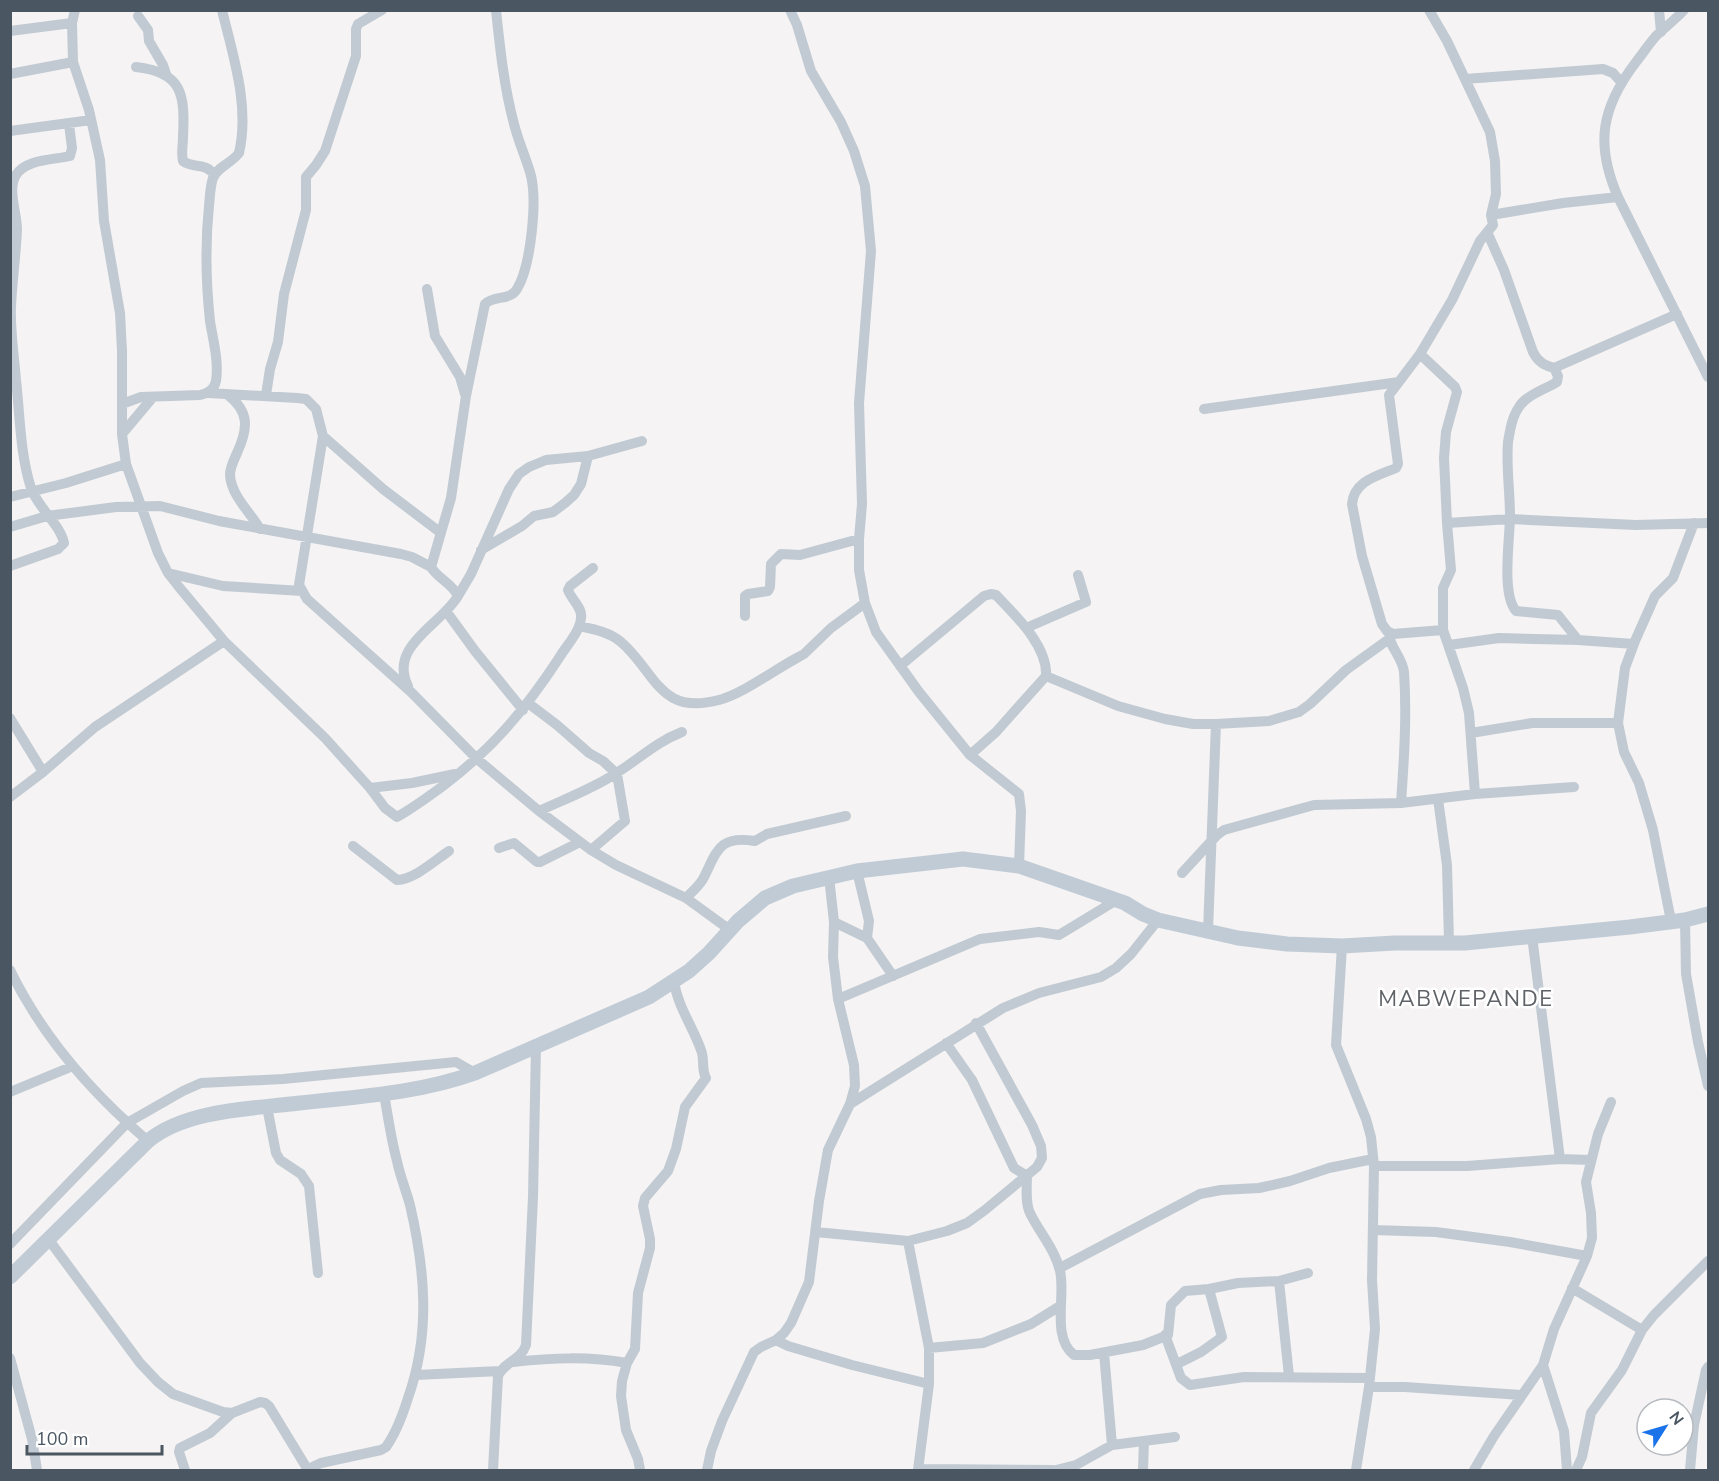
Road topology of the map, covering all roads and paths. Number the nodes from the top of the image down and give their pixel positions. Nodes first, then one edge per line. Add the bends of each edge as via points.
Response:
1 (75, 10) edge
2 (222, 10) edge
3 (382, 10) edge
4 (496, 10) edge
5 (790, 10) edge
6 (1429, 10) edge
7 (1659, 10) edge
8 (1684, 10) edge
9 (138, 16) dead end
10 (72, 22) junction
11 (10, 31) edge
12 (1661, 32) junction
13 (73, 62) junction
14 (136, 67) dead end
15 (10, 74) edge
16 (166, 74) junction
17 (1465, 79) junction
18 (1621, 82) junction
19 (91, 120) junction
20 (69, 124) junction
21 (10, 131) edge
22 (214, 175) junction
23 (1618, 197) junction
24 (1491, 215) junction
25 (1488, 234) junction
26 (426, 289) dead end
27 (1677, 314) junction
28 (1420, 354) junction
29 (1554, 368) junction
30 (1708, 377) edge
31 (1399, 382) junction
32 (208, 393) junction
33 (228, 395) junction
34 (266, 395) junction
35 (466, 396) junction
36 (153, 397) junction
37 (122, 404) junction
38 (1204, 409) dead end
39 (122, 434) junction
40 (323, 436) junction
41 (642, 441) dead end
42 (588, 456) junction
43 (126, 464) junction
44 (32, 492) junction
45 (10, 496) edge
46 (140, 505) junction
47 (47, 516) junction
48 (1510, 519) junction
49 (1447, 523) junction
50 (1694, 523) junction
51 (1708, 523) edge
52 (10, 526) edge
53 (260, 529) junction
54 (441, 533) junction
55 (306, 537) junction
56 (859, 539) junction
57 (481, 550) junction
58 (10, 566) edge
59 (431, 567) junction
60 (593, 568) dead end
61 (168, 573) junction
62 (1078, 575) dead end
63 (302, 591) junction
64 (458, 596) junction
65 (865, 603) junction
66 (446, 611) junction
67 (745, 616) dead end
68 (579, 626) junction
69 (1026, 628) junction
70 (1443, 630) junction
71 (1389, 636) junction
72 (1578, 640) junction
73 (224, 641) junction
74 (1634, 644) junction
75 (1449, 645) junction
76 (900, 666) junction
77 (1046, 676) junction
78 (411, 692) junction
79 (525, 707) junction
80 (10, 718) edge
81 (1618, 723) junction
82 (1216, 724) junction
83 (682, 732) dead end
84 (1471, 733) junction
85 (970, 755) junction
86 (477, 759) junction
87 (43, 772) junction
88 (461, 773) junction
89 (617, 774) junction
90 (1574, 787) dead end
91 (370, 788) junction
92 (1476, 794) junction
93 (10, 797) edge
94 (1438, 799) junction
95 (1401, 803) junction
96 (539, 810) junction
97 (846, 816) dead end
98 (1211, 841) junction
99 (580, 842) junction
100 (353, 846) dead end
101 (499, 848) dead end
102 (591, 850) junction
103 (449, 851) dead end
104 (1019, 866) junction
105 (856, 871) junction
106 (1182, 873) dead end
107 (829, 877) junction
108 (686, 898) junction
109 (1115, 901) junction
110 (1708, 914) edge
111 (1158, 920) junction
112 (1678, 920) junction
113 (834, 922) junction
114 (730, 930) junction
115 (1208, 931) junction
116 (1532, 936) junction
117 (867, 938) junction
118 (1449, 942) junction
119 (1342, 946) junction
120 (10, 970) edge
121 (892, 976) junction
122 (674, 982) junction
123 (14, 988) edge
124 (838, 999) junction
125 (976, 1023) junction
126 (1698, 1042) junction
127 (946, 1043) junction
128 (536, 1046) junction
129 (1708, 1052) edge
130 (74, 1066) junction
131 (475, 1073) junction
132 (1708, 1086) edge
133 (10, 1092) edge
134 (384, 1094) junction
135 (1611, 1102) dead end
136 (850, 1104) junction
137 (267, 1107) junction
138 (127, 1124) junction
139 (148, 1141) junction
140 (1560, 1159) junction
141 (1591, 1160) junction
142 (1374, 1163) junction
143 (1027, 1176) junction
144 (1373, 1230) junction
145 (816, 1232) junction
146 (50, 1240) junction
147 (908, 1241) junction
148 (10, 1244) edge
149 (1587, 1256) junction
150 (1708, 1262) edge
151 (1060, 1268) junction
152 (318, 1273) dead end
153 (1308, 1273) dead end
154 (10, 1277) edge
155 (1279, 1281) junction
156 (1572, 1288) junction
157 (1209, 1289) junction
158 (1060, 1306) junction
159 (1642, 1330) junction
160 (1165, 1335) junction
161 (776, 1340) junction
162 (929, 1348) junction
163 (1104, 1353) junction
164 (10, 1358) edge
165 (513, 1362) junction
166 (627, 1363) junction
167 (1177, 1364) junction
168 (1543, 1365) junction
169 (1708, 1367) edge
170 (500, 1371) junction
171 (416, 1376) junction
172 (1289, 1376) junction
173 (1370, 1383) junction
174 (929, 1384) junction
175 (1521, 1395) junction
176 (232, 1413) junction
177 (1175, 1437) dead end
178 (1144, 1441) junction
179 (1113, 1445) junction
180 (37, 1470) edge
181 (185, 1470) edge
182 (307, 1470) edge
183 (493, 1470) edge
184 (640, 1470) edge
185 (707, 1470) edge
186 (918, 1470) edge
187 (1017, 1470) edge
188 (1052, 1470) edge
189 (1056, 1470) edge
190 (1143, 1470) edge
191 (1356, 1470) edge
192 (1474, 1470) edge
193 (1567, 1470) edge
194 (1576, 1470) edge
195 (1690, 1470) edge

1 - 10 street
2 - 22 street via 239,89 241,147 236,158
3 - 34 street via 358,24 356,56 326,151 306,177 306,210 284,294
4 - 35 street via 510,105 530,171 534,200 527,257 518,288 509,296 485,304
5 - 56 street via 811,71 841,122 865,186 871,251 859,403
6 - 17 street
7 - 12 street
8 - 12 street
9 - 16 street
10 - 11 street
10 - 13 street
12 - 18 street
13 - 15 street
13 - 19 street
14 - 16 street
16 - 22 street via 180,91 183,161 206,166
17 - 18 street via 1604,69
17 - 24 street via 1493,146 1496,194
18 - 23 street via 1604,133 1608,175
19 - 20 street
19 - 37 street via 102,173 104,221 120,313
20 - 21 street
20 - 44 street via 70,156 24,167 12,187 17,228 11,331 24,457
22 - 32 street via 206,246 216,374
23 - 24 street
23 - 27 street
24 - 25 street via 1493,225
25 - 28 street via 1480,241
25 - 29 street via 1536,358
26 - 35 street via 435,336 460,377
27 - 29 street
27 - 30 street
28 - 31 street
28 - 49 street via 1457,389 1444,458
29 - 48 street via 1557,382 1522,402 1513,420 1508,444
31 - 38 street
31 - 71 street via 1389,395 1397,466 1359,486 1352,504 1362,556
32 - 33 street
32 - 36 street
33 - 34 street
33 - 53 street via 245,416 230,478
34 - 40 street via 312,403
35 - 54 street via 451,498
36 - 37 street
36 - 39 street
37 - 39 street
39 - 43 street
40 - 54 street
40 - 55 street
41 - 42 street
42 - 57 street via 581,484 566,503 553,512 534,516
42 - 57 street via 546,460 519,474
43 - 44 street
43 - 46 street
44 - 45 street
44 - 47 street
46 - 47 street
46 - 53 street
46 - 61 street
47 - 52 street
47 - 58 street via 60,532 62,546
48 - 49 street
48 - 50 street via 1636,525
48 - 72 street via 1508,580 1513,608 1558,615
49 - 70 street via 1451,570 1443,588
50 - 51 street
50 - 74 street via 1673,578 1655,596
53 - 55 street
54 - 59 street
55 - 59 street via 400,554
55 - 63 street via 299,585
56 - 65 street
56 - 67 street via 800,555 781,554 771,564 768,591 745,596
57 - 64 street
59 - 64 street
60 - 68 street via 568,590 581,610
61 - 63 street via 223,586
61 - 73 street
62 - 69 street via 1086,602
63 - 78 street
64 - 66 street
65 - 68 street via 795,659 737,692 703,703 664,694 620,641
65 - 76 street via 876,632
66 - 78 street via 410,648 403,663
66 - 79 street via 475,651
68 - 79 street
69 - 76 street via 996,596 984,596
69 - 77 street via 1038,646
70 - 71 street
70 - 75 street
71 - 82 street via 1299,712 1269,721
71 - 95 street via 1404,671
72 - 74 street
72 - 75 street via 1490,638
73 - 87 street via 95,727
73 - 91 street via 325,738
74 - 81 street via 1625,668
75 - 84 street via 1463,687
76 - 85 street
77 - 82 street via 1118,706 1165,719
77 - 85 street
78 - 86 street
79 - 86 street
79 - 89 street via 557,725
80 - 87 street
81 - 84 street via 1532,723
81 - 112 street
82 - 98 street
83 - 89 street via 668,737
84 - 92 street
85 - 104 street via 1019,794
86 - 88 street
86 - 96 street
87 - 93 street
88 - 91 street
88 - 91 street via 397,817
89 - 96 street
89 - 102 street via 625,821
90 - 92 street
92 - 94 street
94 - 95 street
94 - 118 street via 1447,865
95 - 98 street via 1314,805 1233,826
96 - 99 street
97 - 108 street via 767,834 755,841 738,838 718,850 702,881
98 - 106 street
98 - 115 street
99 - 101 street via 540,862 514,843
99 - 102 street
100 - 103 street via 397,880 423,869
102 - 108 street
104 - 105 street via 963,859
104 - 109 street
105 - 107 street
105 - 117 street via 869,921
107 - 113 street
107 - 114 street via 765,898
108 - 114 street
109 - 111 street
109 - 121 street via 1059,936 1039,933 980,939
110 - 112 street
111 - 115 street
111 - 125 street via 1131,954 1101,977 1039,993
112 - 116 street
112 - 126 street
113 - 117 street
113 - 124 street
114 - 122 street
115 - 119 street via 1287,944
116 - 118 street
116 - 140 street
117 - 121 street
118 - 119 street
119 - 142 street via 1336,1045 1366,1119
120 - 123 street
121 - 124 street
122 - 128 street via 649,997
122 - 166 street via 701,1050 706,1078 685,1107 668,1171 645,1198 650,1248 639,1293 635,1349
123 - 130 street
124 - 136 street via 854,1065 855,1086
125 - 127 street
125 - 143 street via 1041,1146 1037,1167
126 - 129 street
126 - 132 street
127 - 136 street
127 - 143 street via 972,1080 1014,1168
128 - 131 street
128 - 165 street via 526,1345
130 - 133 street
130 - 138 street
131 - 134 street via 454,1081
131 - 138 street via 456,1062 201,1083
134 - 137 street
134 - 171 street via 417,1240 425,1312
135 - 141 street
136 - 145 street via 828,1150
137 - 139 street via 214,1114 169,1127
137 - 152 street via 276,1153 309,1186
138 - 139 street
138 - 148 street
139 - 146 street
140 - 141 street
140 - 142 street via 1467,1166
141 - 149 street via 1586,1182 1592,1238
142 - 144 street
142 - 151 street via 1329,1168 1259,1188 1200,1194
143 - 147 street via 967,1223
143 - 151 street via 1028,1211
144 - 149 street via 1436,1232
144 - 173 street via 1375,1329
145 - 147 street
145 - 161 street via 809,1282 792,1323
146 - 154 street
146 - 176 street via 158,1382 173,1394
147 - 162 street
149 - 156 street
150 - 159 street
151 - 158 street
153 - 155 street
155 - 157 street
155 - 172 street
156 - 159 street
156 - 168 street
157 - 160 street via 1185,1291 1175,1300 1169,1310
157 - 167 street via 1222,1337
158 - 162 street via 1031,1324 983,1343
158 - 163 street via 1068,1351 1074,1355
159 - 194 street via 1622,1370 1591,1413
160 - 163 street via 1143,1345
160 - 167 street
161 - 174 street
161 - 185 street via 754,1353 723,1421
162 - 174 street
163 - 179 street
164 - 180 street
165 - 166 street via 562,1357
165 - 170 street
166 - 184 street via 622,1381 622,1410
167 - 172 street via 1181,1378 1190,1385 1244,1377
168 - 175 street
168 - 193 street via 1564,1431
169 - 195 street
170 - 171 street
170 - 183 street
171 - 182 street via 386,1447
172 - 173 street
173 - 175 street
173 - 191 street
174 - 186 street
175 - 192 street
176 - 181 street via 210,1433 180,1448
176 - 182 street via 265,1402
177 - 178 street
178 - 179 street
178 - 190 street
179 - 189 street
186 - 187 street
187 - 188 street

